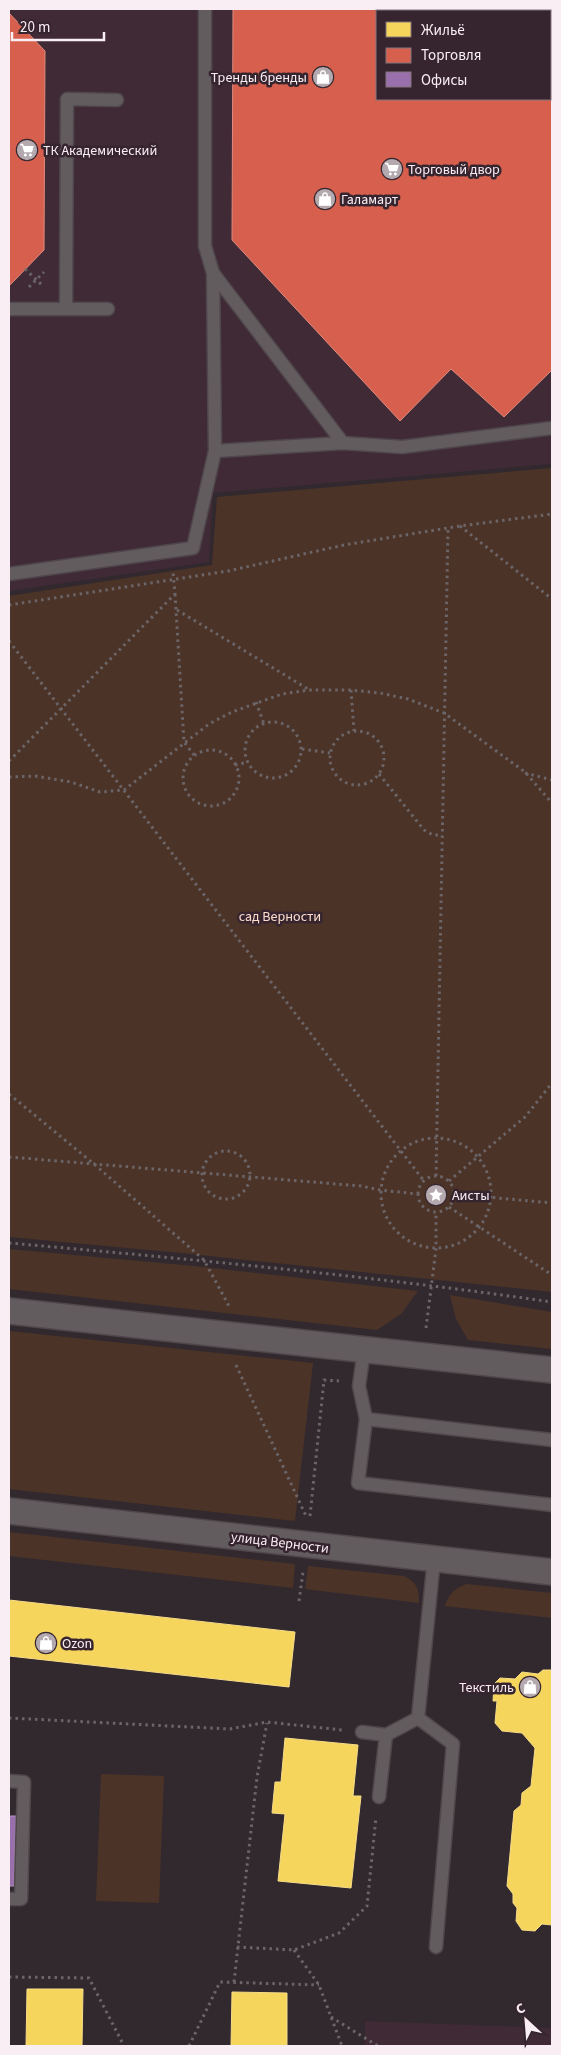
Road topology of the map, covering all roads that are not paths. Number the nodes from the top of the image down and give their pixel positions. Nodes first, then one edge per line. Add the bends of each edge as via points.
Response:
1 (205, 9) edge
2 (118, 100) dead end
3 (213, 273) junction
4 (9, 309) edge
5 (66, 309) junction
6 (108, 309) dead end
7 (552, 428) edge
8 (343, 443) junction
9 (216, 451) junction
10 (9, 574) edge
11 (9, 1311) edge
12 (364, 1350) junction
13 (552, 1370) edge
14 (366, 1419) junction
15 (552, 1440) edge
16 (552, 1505) edge
17 (9, 1511) edge
18 (434, 1559) junction
19 (552, 1572) edge
20 (418, 1718) junction
21 (362, 1732) road end
22 (386, 1735) junction
23 (9, 1781) edge
24 (379, 1797) road end
25 (9, 1899) edge
26 (436, 1947) dead end

1 - 3 lane via 205,246
2 - 5 lane via 66,99
3 - 8 lane
3 - 9 lane
4 - 5 lane
5 - 6 lane
7 - 8 lane via 402,446
8 - 9 lane
9 - 10 lane via 193,548
11 - 12 street
12 - 13 street
12 - 14 lane via 359,1383
14 - 15 lane
14 - 16 lane via 358,1483
17 - 18 street, улица Верности
18 - 19 street, улица Верности
18 - 20 lane
20 - 22 lane
20 - 26 lane via 453,1744
21 - 22 lane
22 - 24 lane
23 - 25 lane via 24,1782 21,1899

